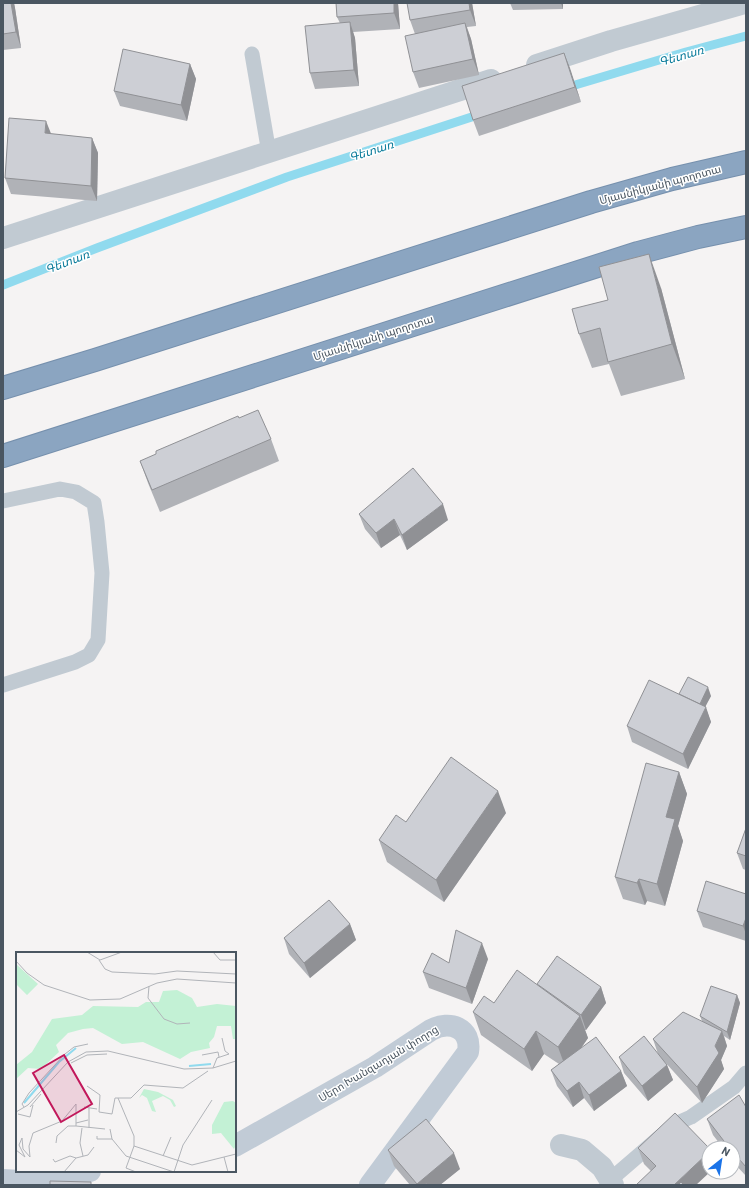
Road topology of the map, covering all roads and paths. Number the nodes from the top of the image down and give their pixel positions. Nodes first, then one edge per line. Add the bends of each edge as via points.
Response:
1 (745, 3) edge
2 (252, 54) dead end
3 (269, 153) junction
4 (746, 162) edge
5 (746, 227) edge
6 (3, 238) edge
7 (3, 388) edge
8 (3, 456) edge
9 (3, 501) edge
10 (3, 685) edge
11 (746, 1073) edge
12 (236, 1145) edge
13 (561, 1145) dead end
14 (83, 1172) edge
15 (3, 1180) edge
16 (612, 1183) edge
17 (370, 1185) edge

1 - 3 street via 611,41
2 - 3 lane
3 - 6 street
4 - 7 highway, Մյասնիկյանի պողոտա via 672,179 591,202
5 - 8 highway, Մյասնիկյանի պողոտա via 638,253
9 - 10 lane via 60,489 76,492 94,504 102,573 98,640 89,655
11 - 16 lane via 734,1088 691,1117 675,1124
12 - 17 street, Սերո Խանզադյան փողոց via 375,1067 431,1030 447,1025 457,1028 468,1039 467,1053
13 - 16 street via 582,1150 602,1167
14 - 15 street via 21,1181

